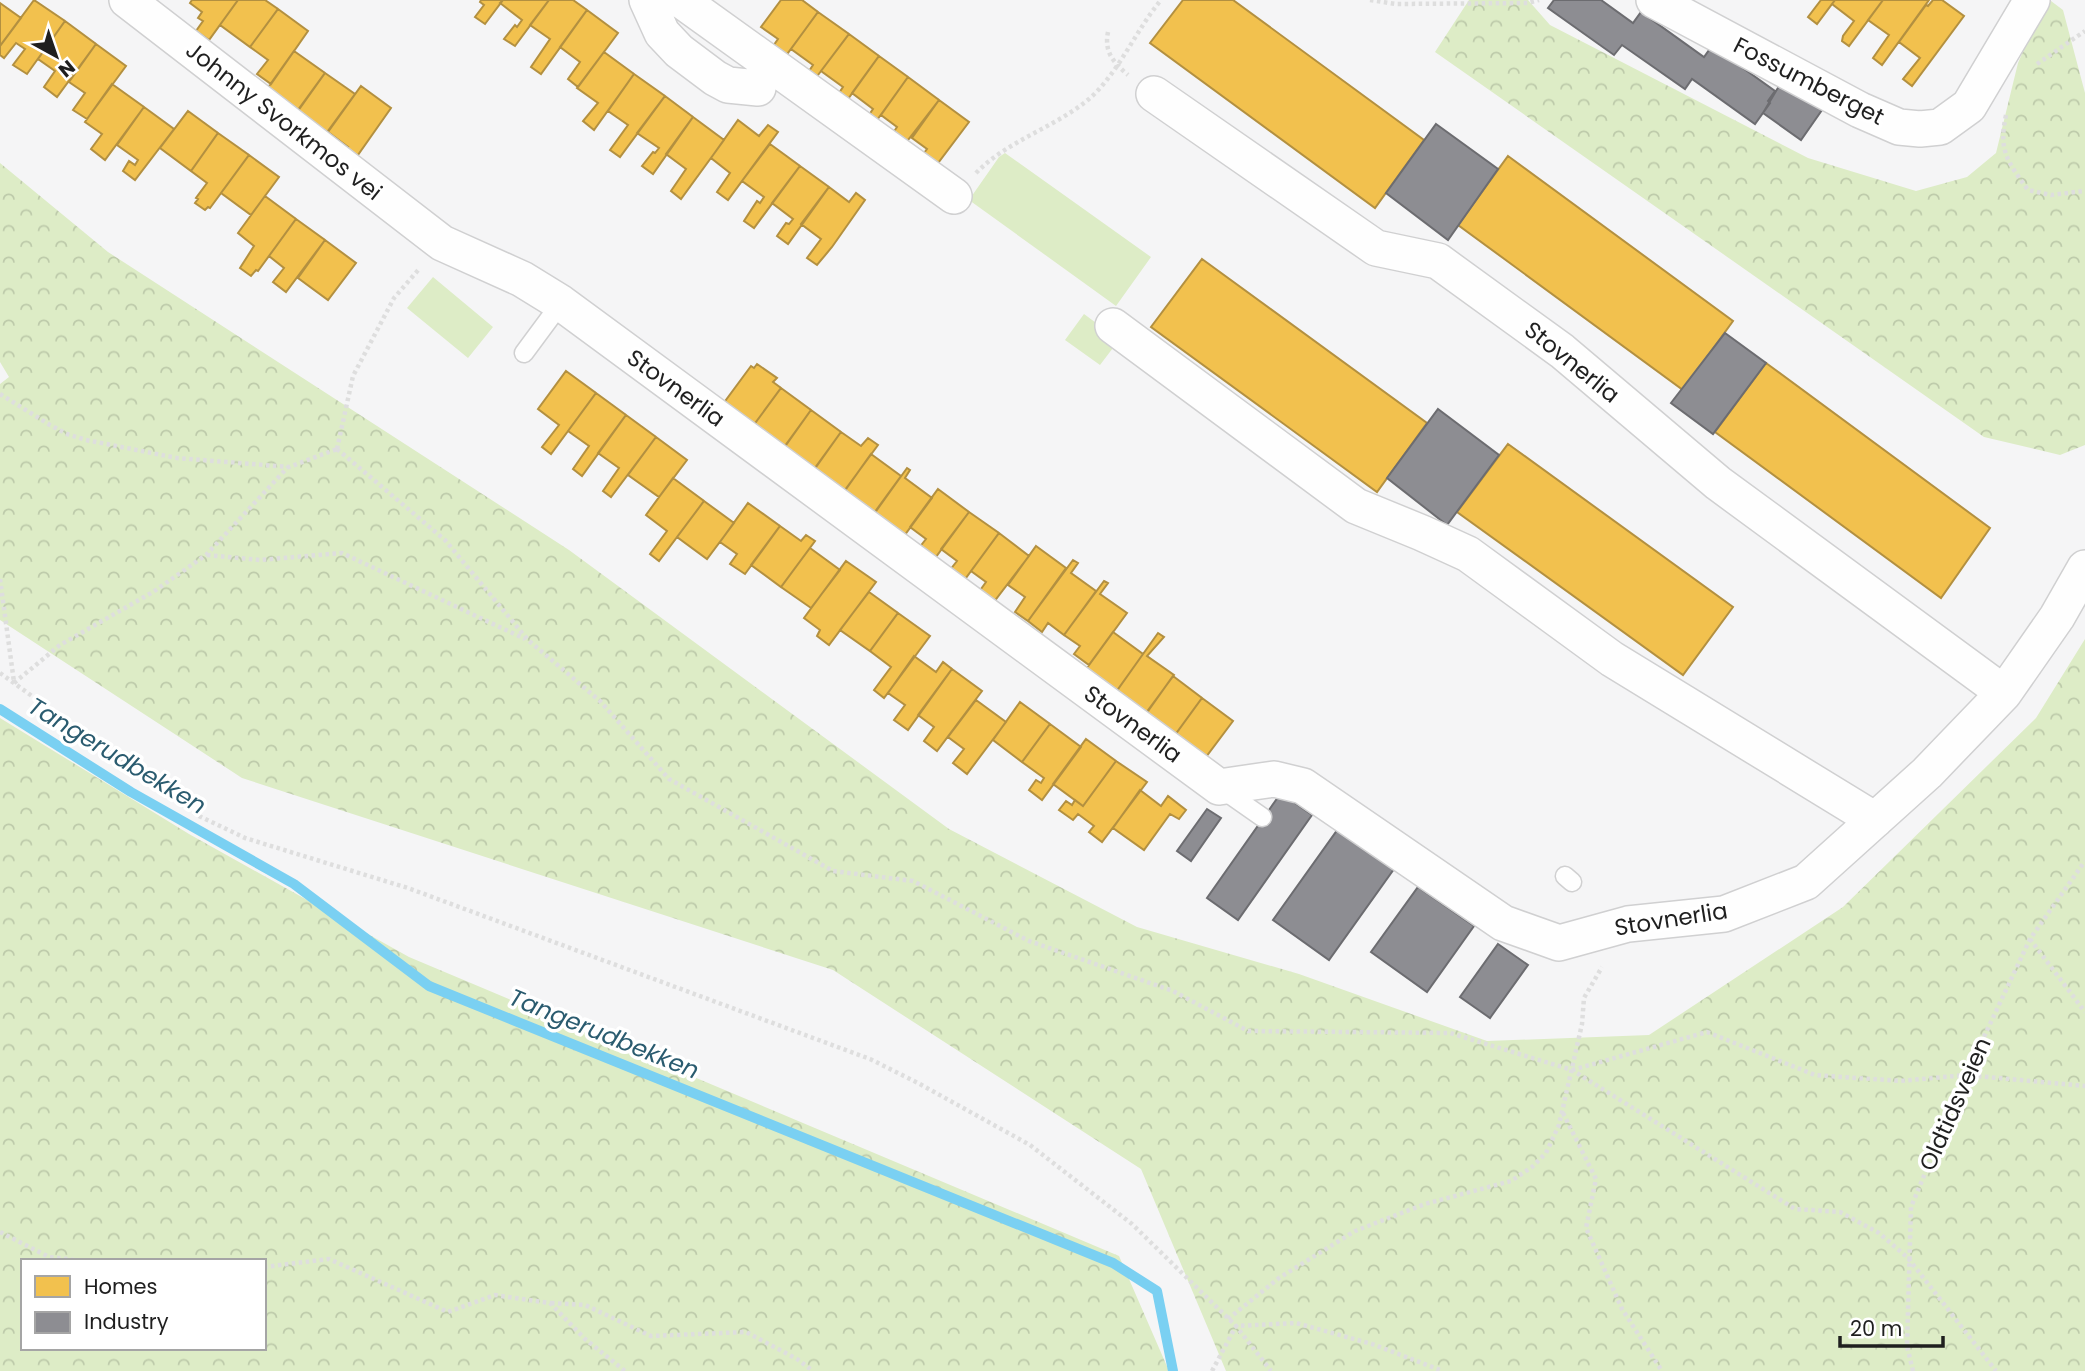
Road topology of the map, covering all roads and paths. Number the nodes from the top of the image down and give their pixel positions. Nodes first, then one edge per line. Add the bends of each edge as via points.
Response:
1 (127, 0) edge
2 (647, 0) edge
3 (681, 0) edge
4 (1370, 0) edge
5 (1539, 0) edge
6 (1654, 0) edge
7 (2032, 0) edge
8 (1158, 2) edge
9 (2085, 31) edge
10 (1108, 32) dead end
11 (1116, 65) junction
12 (2029, 70) dead end
13 (758, 88) dead end
14 (1154, 94) joint
15 (2008, 105) dead end
16 (2084, 191) edge
17 (954, 196) joint
18 (442, 243) junction
19 (561, 303) junction
20 (1113, 326) dead end
21 (524, 353) dead end
22 (0, 394) edge
23 (337, 449) junction
24 (289, 467) junction
25 (206, 555) junction
26 (2085, 568) edge
27 (0, 579) edge
28 (528, 640) junction
29 (0, 673) edge
30 (14, 683) junction
31 (2004, 692) junction
32 (1219, 787) junction
33 (1262, 817) dead end
34 (1875, 820) junction
35 (2085, 861) edge
36 (1628, 924) junction
37 (2030, 939) junction
38 (2085, 1012) edge
39 (1572, 1070) junction
40 (1966, 1075) junction
41 (2085, 1086) edge
42 (1562, 1111) junction
43 (0, 1232) edge
44 (1908, 1258) junction
45 (66, 1259) edge
46 (266, 1267) edge
47 (550, 1303) junction
48 (1228, 1319) junction
49 (1236, 1326) junction
50 (625, 1371) edge
51 (813, 1371) edge
52 (1212, 1371) edge
53 (1271, 1371) edge
54 (1443, 1371) edge
55 (1662, 1371) edge
56 (1913, 1371) edge
57 (1996, 1371) edge

1 - 18 street, Johnny Svorkmos vei
2 - 13 street via 662,33 679,51 728,85
3 - 17 street
4 - 5 path via 1396,4
6 - 7 street, Fossumberget via 1860,110 1899,127 1920,129 1940,127 1969,106
8 - 11 path
9 - 12 path
10 - 11 path via 1107,50
11 - 14 path
11 - 17 path via 1084,103 995,156
14 - 31 street, Stovnerlia via 1376,248 1438,261 1562,351 1718,483
15 - 16 path via 2003,130 2006,161 2028,190 2051,195
18 - 19 street, Stovnerlia via 522,279
18 - 23 path via 394,298 353,376
19 - 21 lane
19 - 32 street, Stovnerlia
20 - 34 street via 1356,506 1468,554 1612,659
22 - 24 path via 50,425 86,440 177,458
23 - 24 path
23 - 28 path via 444,540
24 - 25 path
25 - 28 path via 260,560 342,553
25 - 30 path via 153,592 60,645
26 - 31 street, Stovnerlia
27 - 30 path
28 - 39 path via 600,701 669,779 832,871 913,881 1029,941 1173,991 1248,1031 1450,1033
29 - 30 path
30 - 48 path via 197,815 245,838 433,897 870,1059 919,1083 1030,1145 1132,1224
31 - 34 street, Stovnerlia
32 - 33 lane
32 - 36 street, Stovnerlia via 1274,779 1303,786 1503,923 1559,943
34 - 36 street, Stovnerlia via 1806,882 1724,914
35 - 37 path, Oldtidsveien
36 - 39 path via 1584,999
37 - 38 path
37 - 40 path, Oldtidsveien
39 - 40 path via 1707,1032 1815,1075 1900,1081
39 - 42 path
39 - 44 path via 1795,1209 1840,1212 1879,1233
40 - 41 path
40 - 44 path, Oldtidsveien via 1912,1207
42 - 48 path via 1546,1153 1511,1181 1425,1204 1355,1231 1279,1278
42 - 55 path via 1596,1179 1586,1228 1622,1309
43 - 45 path via 49,1257
44 - 56 path, Oldtidsveien via 1907,1346
44 - 57 path
46 - 47 path via 329,1259 448,1312 495,1295
47 - 50 path
47 - 51 path via 585,1305 651,1336 746,1332
48 - 49 path
49 - 52 path
49 - 53 path
49 - 54 path via 1296,1323 1372,1344

